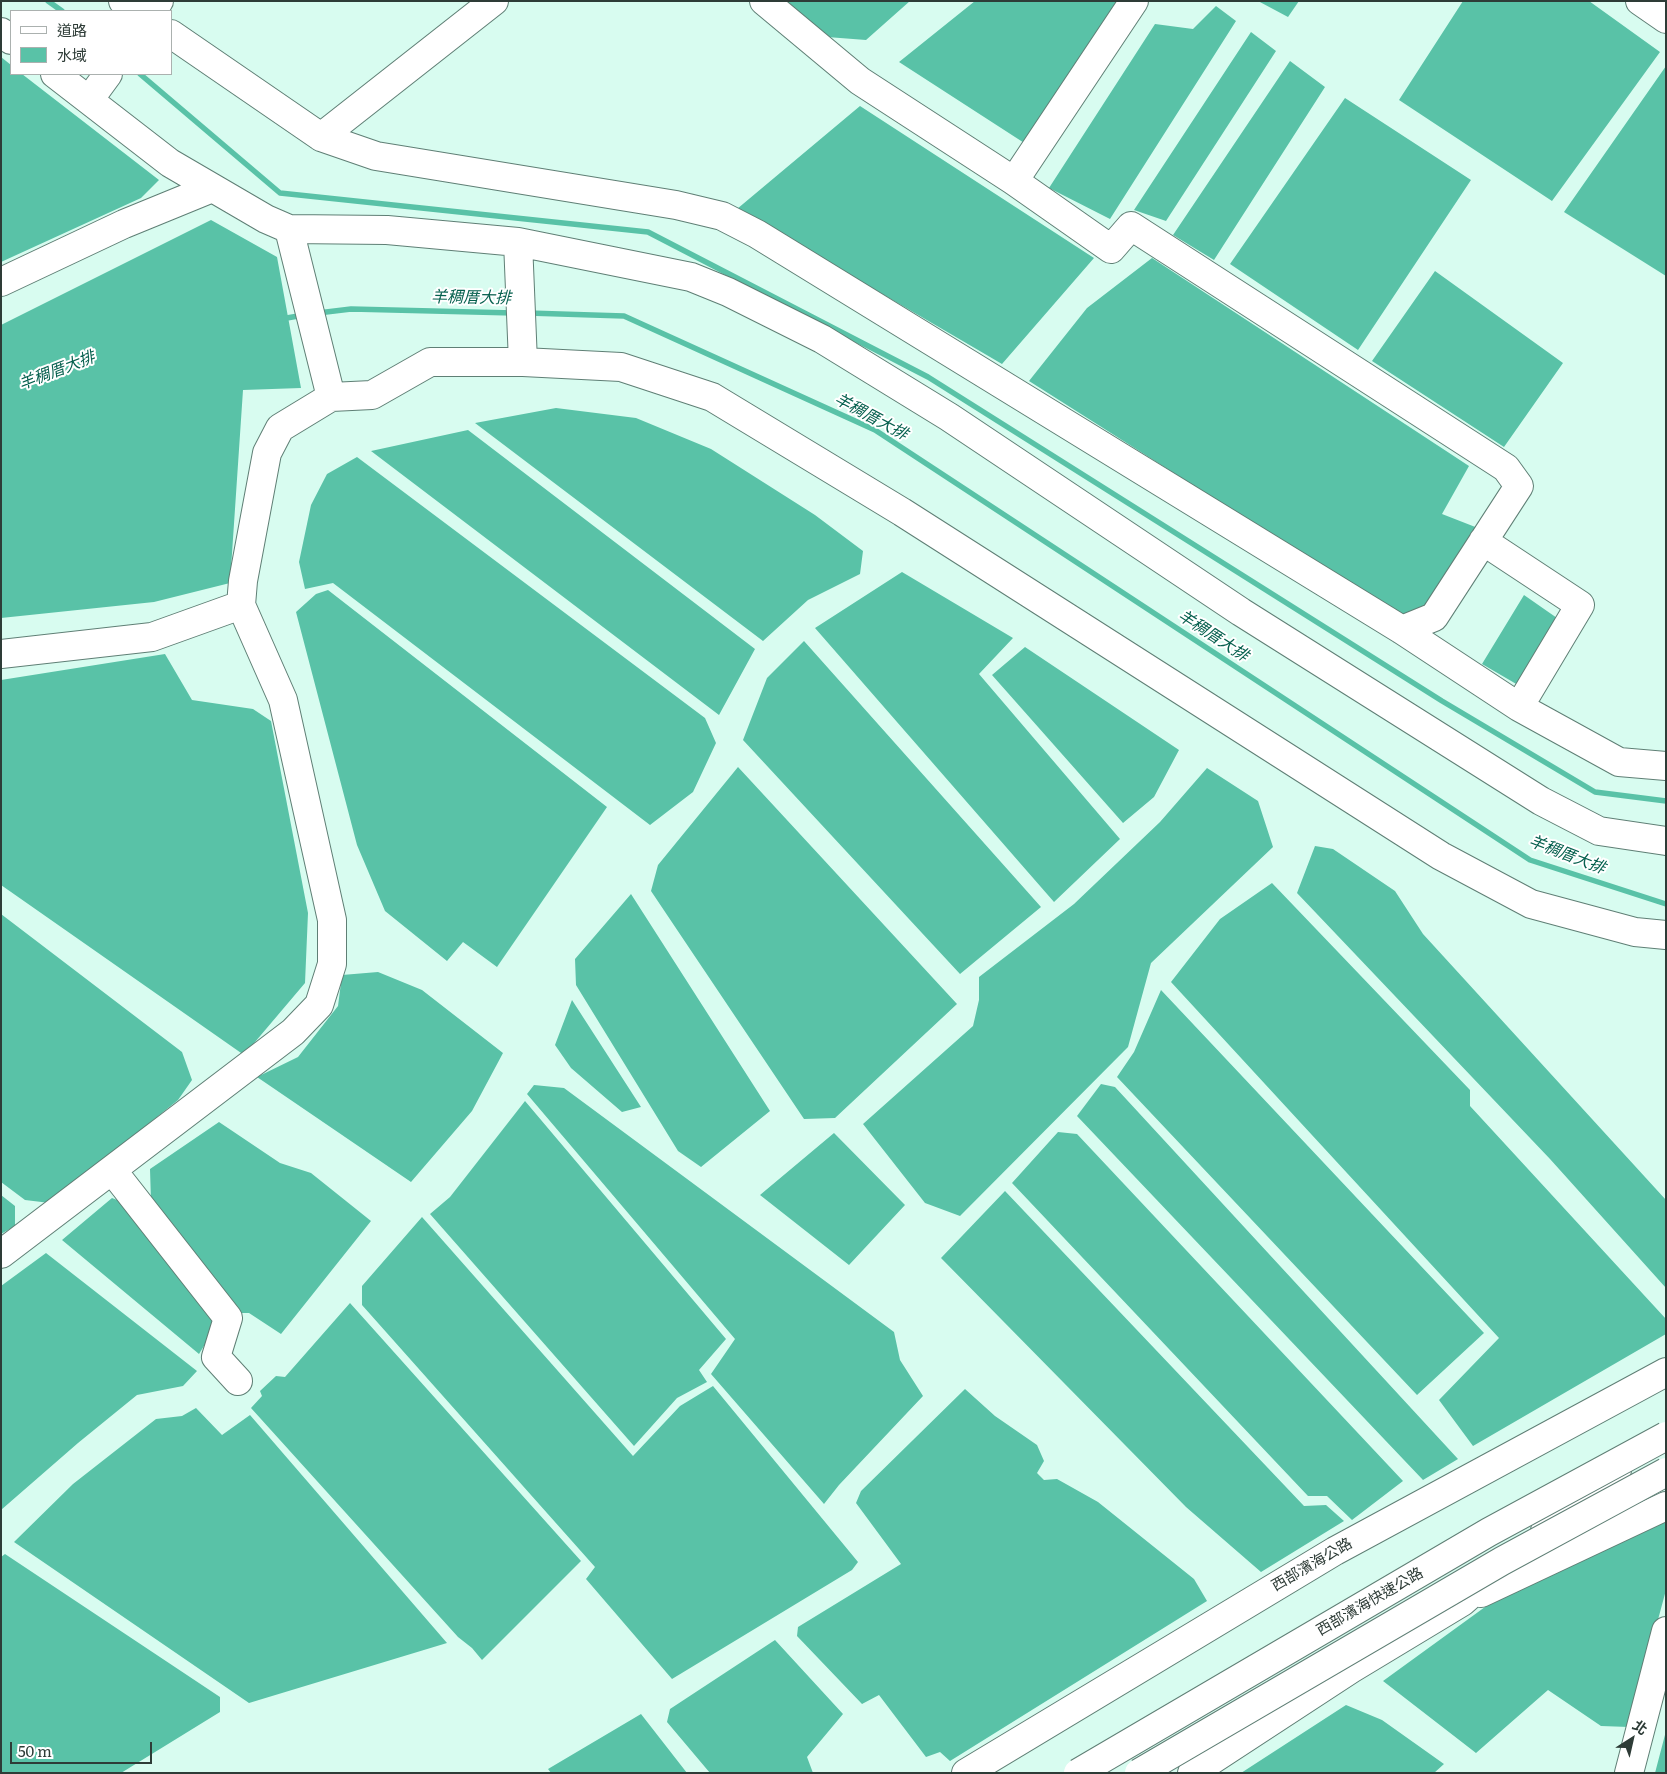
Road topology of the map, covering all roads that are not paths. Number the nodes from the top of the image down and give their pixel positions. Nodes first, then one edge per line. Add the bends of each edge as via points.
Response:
1 (123, 1) edge
2 (494, 1) edge
3 (764, 1) edge
4 (1134, 1) edge
5 (1640, 1) edge
6 (136, 10) edge
7 (1666, 19) edge
8 (172, 35) edge
9 (56, 75) edge
10 (107, 75) edge
11 (89, 100) junction
12 (321, 137) junction
13 (1014, 181) junction
14 (212, 188) junction
15 (289, 229) junction
16 (518, 242) junction
17 (1, 282) edge
18 (523, 362) junction
19 (331, 398) junction
20 (1483, 541) junction
21 (241, 605) junction
22 (1402, 630) junction
23 (1, 654) edge
24 (1520, 708) junction
25 (1666, 766) edge
26 (1666, 841) edge
27 (1666, 935) edge
28 (112, 1170) junction
29 (1, 1254) edge
30 (1666, 1372) edge
31 (238, 1381) dead end
32 (1666, 1428) edge
33 (1666, 1436) edge
34 (1666, 1472) edge
35 (1666, 1506) edge
36 (1462, 1602) junction
37 (1666, 1631) edge
38 (966, 1773) edge
39 (1078, 1773) edge
40 (1139, 1773) edge
41 (1192, 1773) edge
42 (1629, 1773) edge

1 - 6 main road
2 - 12 main road
3 - 13 main road via 860,81
4 - 13 main road
5 - 7 main road
8 - 12 main road
9 - 11 main road
10 - 11 main road
11 - 14 main road via 170,163
12 - 22 main road via 376,156 676,205 722,216 766,239
13 - 20 main road via 1110,249 1131,226 1506,468 1519,486
14 - 15 main road
14 - 17 main road via 124,224
15 - 16 main road via 387,230
15 - 19 main road
16 - 18 main road
16 - 26 main road via 691,277 822,339 949,417 1241,612 1541,801 1599,830
18 - 19 main road via 430,362 372,395
18 - 27 main road via 621,367 712,397 902,512 1440,856 1532,904 1636,932
19 - 21 main road via 280,428 267,452
20 - 22 main road via 1434,617
20 - 24 main road via 1580,605
21 - 23 main road via 152,637
21 - 28 main road via 283,700 332,920 332,964 319,1005 293,1032
22 - 24 main road
24 - 25 main road via 1619,762
28 - 29 main road
28 - 31 main road via 228,1318 216,1357
30 - 38 main road, 西部濱海公路 via 1335,1551
32 - 36 main road
33 - 39 main road, 西部濱海快速公路, bridge via 1489,1532
34 - 40 main road, 西部濱海快速公路, bridge via 1502,1561
35 - 36 main road
36 - 41 main road via 1351,1669
37 - 42 main road

